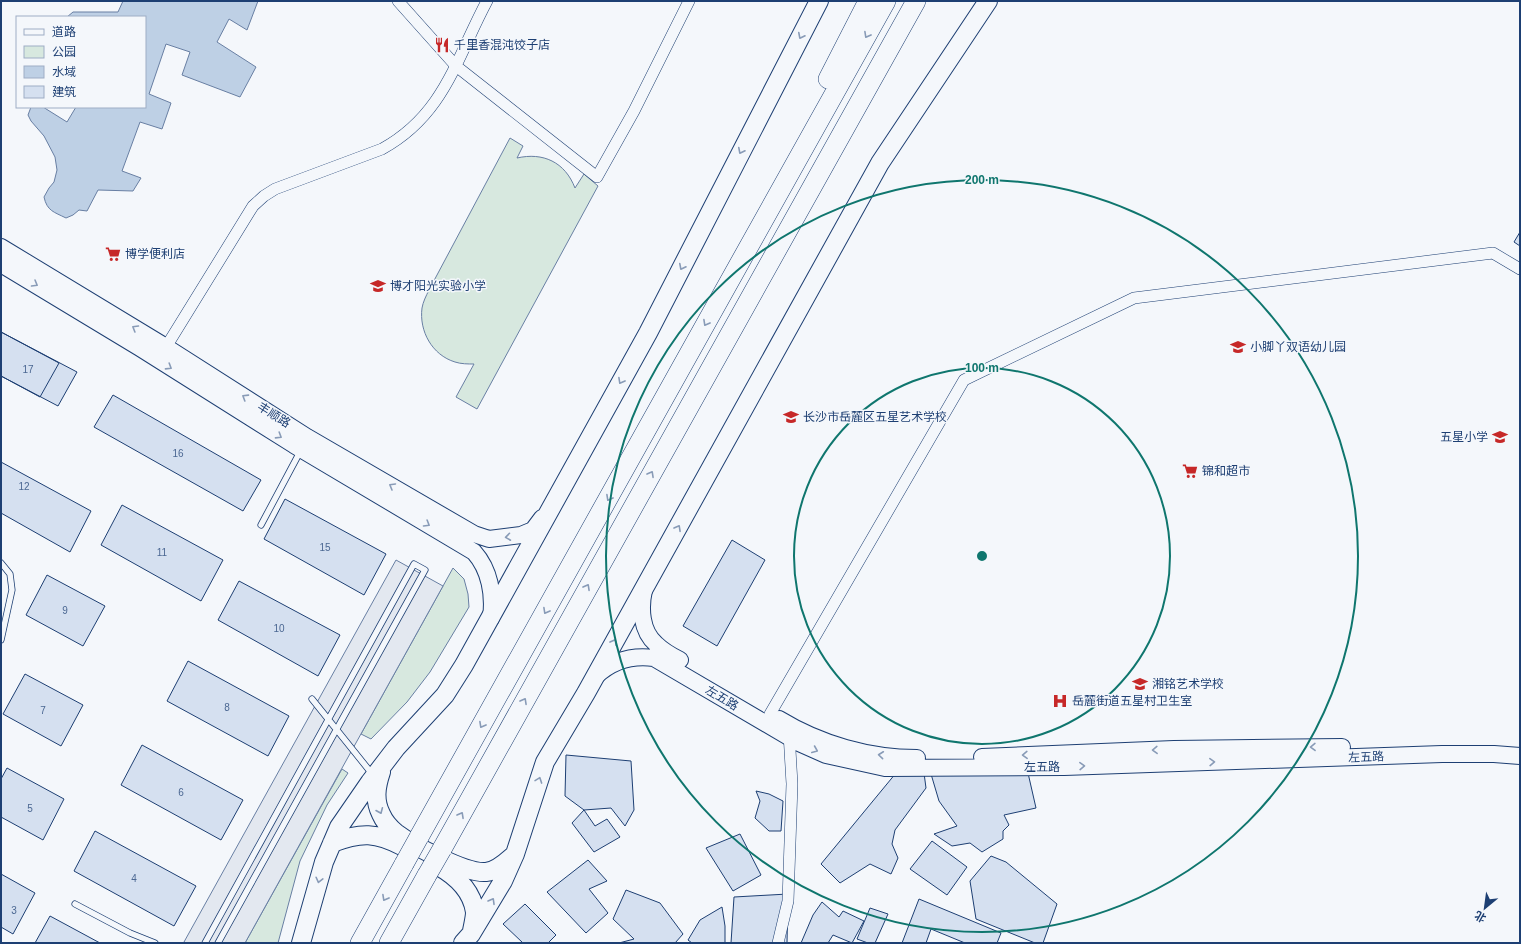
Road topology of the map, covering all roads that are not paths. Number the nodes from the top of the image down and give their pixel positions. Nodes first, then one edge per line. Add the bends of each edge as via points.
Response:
1 (398, 1) edge
2 (487, 1) edge
3 (689, 1) edge
4 (819, 1) edge
5 (868, 1) edge
6 (886, 1) edge
7 (916, 1) edge
8 (928, 1) edge
9 (988, 1) edge
10 (456, 66) junction
11 (840, 139) junction
12 (1, 247) edge
13 (1, 264) edge
14 (1520, 269) edge
15 (725, 289) junction
16 (166, 347) junction
17 (302, 449) junction
18 (550, 509) junction
19 (261, 525) dead end
20 (1, 563) edge
21 (644, 589) junction
22 (491, 619) junction
23 (1, 640) edge
24 (596, 676) junction
25 (312, 699) dead end
26 (770, 714) junction
27 (328, 720) junction
28 (336, 730) junction
29 (789, 731) junction
30 (1520, 746) edge
31 (1520, 756) edge
32 (386, 761) junction
33 (374, 777) junction
34 (332, 843) junction
35 (515, 854) junction
36 (75, 904) dead end
37 (467, 939) edge
38 (155, 943) edge
39 (205, 943) edge
40 (218, 943) edge
41 (300, 943) edge
42 (360, 943) edge
43 (390, 943) edge
44 (778, 943) edge

1 - 10 street
2 - 10 street via 469,34
3 - 10 street via 634,111 597,177
4 -> 18 main road via 648,333
5 - 15 highway via 752,227
6 -> 15 highway
7 - 11 highway
8 - 11 highway
21 -> 9 main road via 880,163
10 - 16 street via 433,105 412,129 398,140 382,149 275,189 253,206
43 -> 11 highway, bridge
16 -> 12 main road, 丰顺路
13 -> 17 main road
14 - 26 street via 1494,253 1134,298 964,380
15 -> 42 highway, bridge
18 -> 16 main road, 丰顺路 via 533,530 521,535 490,539 474,534 307,436
17 - 19 lane
17 -> 22 main road via 474,552 487,572 492,598
18 - 22 main road
20 - 23 lane via 10,574 12,590
24 -> 21 main road
21 - 26 main road, 左五路 via 642,615 647,631 655,643 665,652
22 - 32 main road via 445,695
24 - 29 main road, 左五路 via 603,669 619,661 645,656 654,658
35 -> 24 main road via 545,762
25 - 27 lane
26 - 29 main road, 左五路
27 - 28 lane
27 - 28 lane via 414,564 425,570
27 - 39 lane
28 - 33 lane
28 - 40 lane
30 -> 29 main road, 左五路 via 1174,749 909,758 875,755
29 -> 31 main road, 左五路 via 826,755 885,768 1064,767 1442,754
29 - 44 street via 792,784 788,901
32 - 33 main road
32 -> 35 main road via 376,787 376,800 381,814 395,832 451,863 474,871 486,872 496,869
33 - 34 main road via 346,817
34 - 37 main road via 350,836 380,836 448,871 460,881 470,896 475,913
34 -> 41 main road
37 -> 35 main road via 503,881
36 - 38 lane

